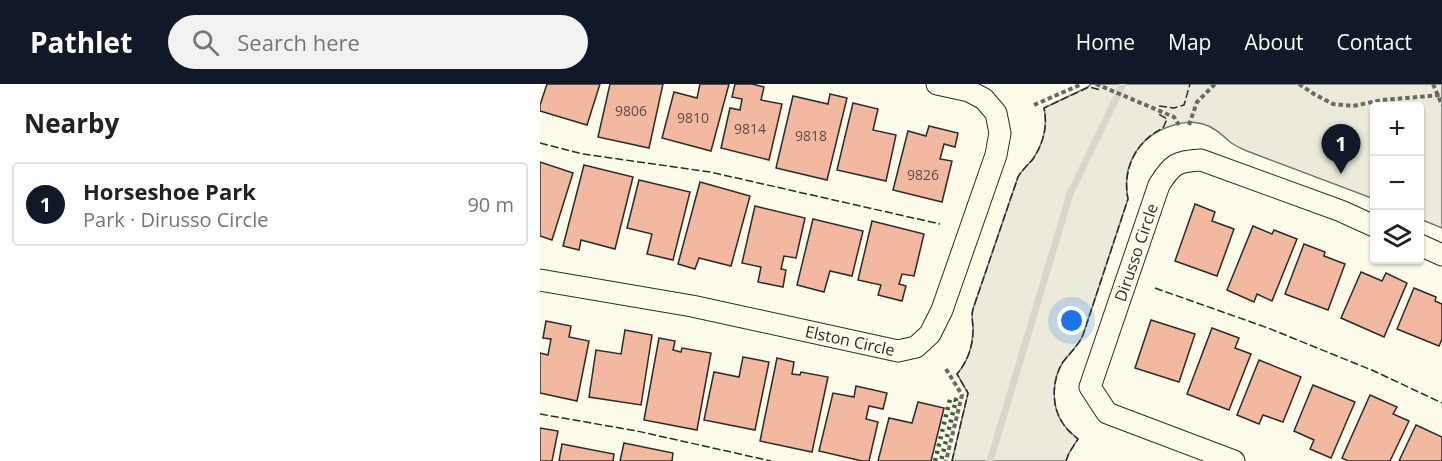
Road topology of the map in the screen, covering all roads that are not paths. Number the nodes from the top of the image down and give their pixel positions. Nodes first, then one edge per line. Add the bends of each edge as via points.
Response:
1 (937, 84) edge
2 (1370, 224) edge
3 (1424, 248) edge
4 (1442, 255) edge
5 (540, 280) edge
6 (1234, 461) edge

1 - 5 street, Elston Circle via 969,91 984,99 996,113 1000,133 996,155 942,310 930,334 916,347 898,351 692,306
2 - 6 street, Dirusso Circle via 1201,160 1183,160 1167,171 1158,185 1090,387 1107,413
3 - 4 street

